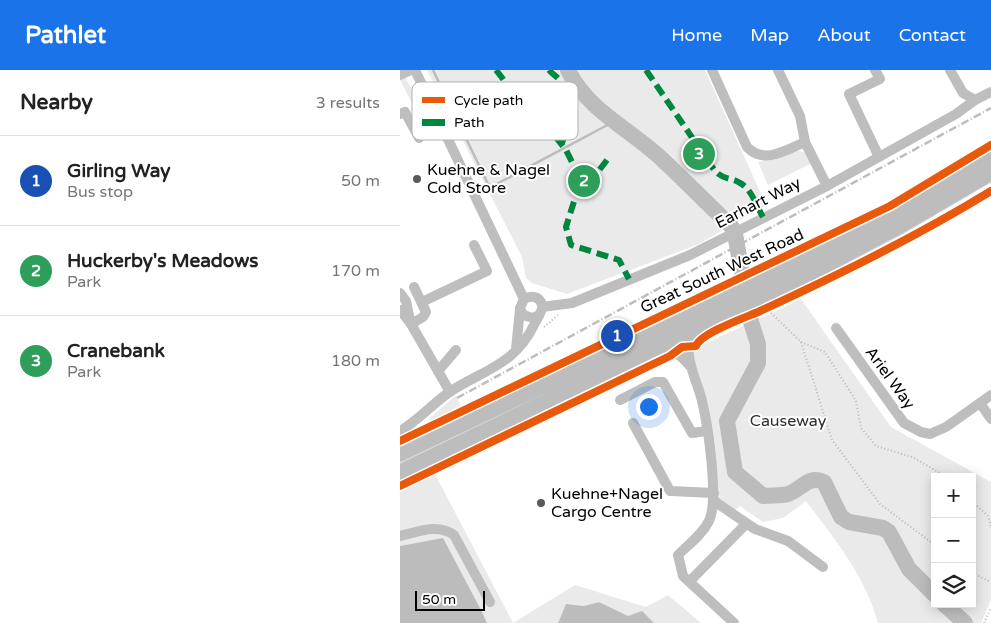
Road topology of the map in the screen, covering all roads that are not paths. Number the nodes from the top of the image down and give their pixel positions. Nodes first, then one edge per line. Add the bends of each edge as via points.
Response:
1 (412, 70) edge
2 (416, 70) edge
3 (712, 70) edge
4 (778, 70) edge
5 (875, 70) edge
6 (950, 70) edge
7 (400, 75) edge
8 (421, 82) edge
9 (991, 92) edge
10 (976, 100) junction
11 (400, 114) edge
12 (412, 125) edge
13 (448, 140) edge
14 (806, 142) junction
15 (879, 157) junction
16 (991, 157) edge
17 (991, 173) edge
18 (827, 186) junction
19 (474, 245) dead end
20 (414, 287) dead end
21 (400, 293) edge
22 (764, 300) junction
23 (422, 302) junction
24 (735, 302) junction
25 (522, 304) junction
26 (400, 310) edge
27 (540, 311) junction
28 (411, 324) junction
29 (700, 326) junction
30 (836, 328) dead end
31 (456, 350) dead end
32 (516, 350) junction
33 (651, 350) junction
34 (690, 366) junction
35 (438, 371) junction
36 (450, 392) junction
37 (991, 395) edge
38 (620, 400) dead end
39 (980, 403) junction
40 (991, 419) edge
41 (633, 423) dead end
42 (400, 431) edge
43 (706, 431) junction
44 (400, 454) edge
45 (400, 472) edge
46 (714, 497) junction
47 (746, 524) junction
48 (400, 536) edge
49 (823, 567) dead end
50 (690, 582) junction
51 (490, 602) dead end
52 (734, 623) edge

1 - 7 street
2 - 8 street
3 - 14 street via 747,147 753,153 764,157
4 - 14 street via 800,116
5 - 15 street via 880,79 849,94
6 - 10 street via 963,93
9 - 10 street, Earhart Way
10 - 15 street, Earhart Way
11 - 12 street via 405,112
13 - 25 street
14 - 18 street
15 - 18 street, Earhart Way
16 - 22 highway, Great South West Road via 871,226
17 - 22 highway, Great South West Road
18 - 27 street, Earhart Way via 690,255 572,303
19 - 23 street via 487,271
20 - 23 street
21 - 28 street via 406,301
22 - 24 highway, Great South West Road
23 - 28 street via 426,312 424,317
24 - 29 highway, Great South West Road
24 - 44 highway, Great South West Road
25 - 27 street via 526,317 532,318
25 - 27 street via 534,297 540,300
25 - 32 street
26 - 28 street
27 - 32 street via 530,334
28 - 35 street
29 - 33 highway, Great South West Road
29 - 34 street via 690,341
30 - 39 street, Ariel Way via 904,423 930,434 946,428
31 - 35 street
32 - 36 street via 497,367
33 - 34 street via 667,348
33 - 45 highway, Great South West Road
34 - 43 street via 702,401
35 - 36 street
36 - 42 street
37 - 39 street, Ariel Way
38 - 43 street via 655,382 663,382 692,433
39 - 40 street
41 - 46 street via 670,491
43 - 46 street
46 - 47 street
46 - 50 street via 709,521 678,555 683,576
47 - 49 street via 788,541
47 - 50 street
48 - 51 street via 432,528 448,530 454,535
50 - 52 street

